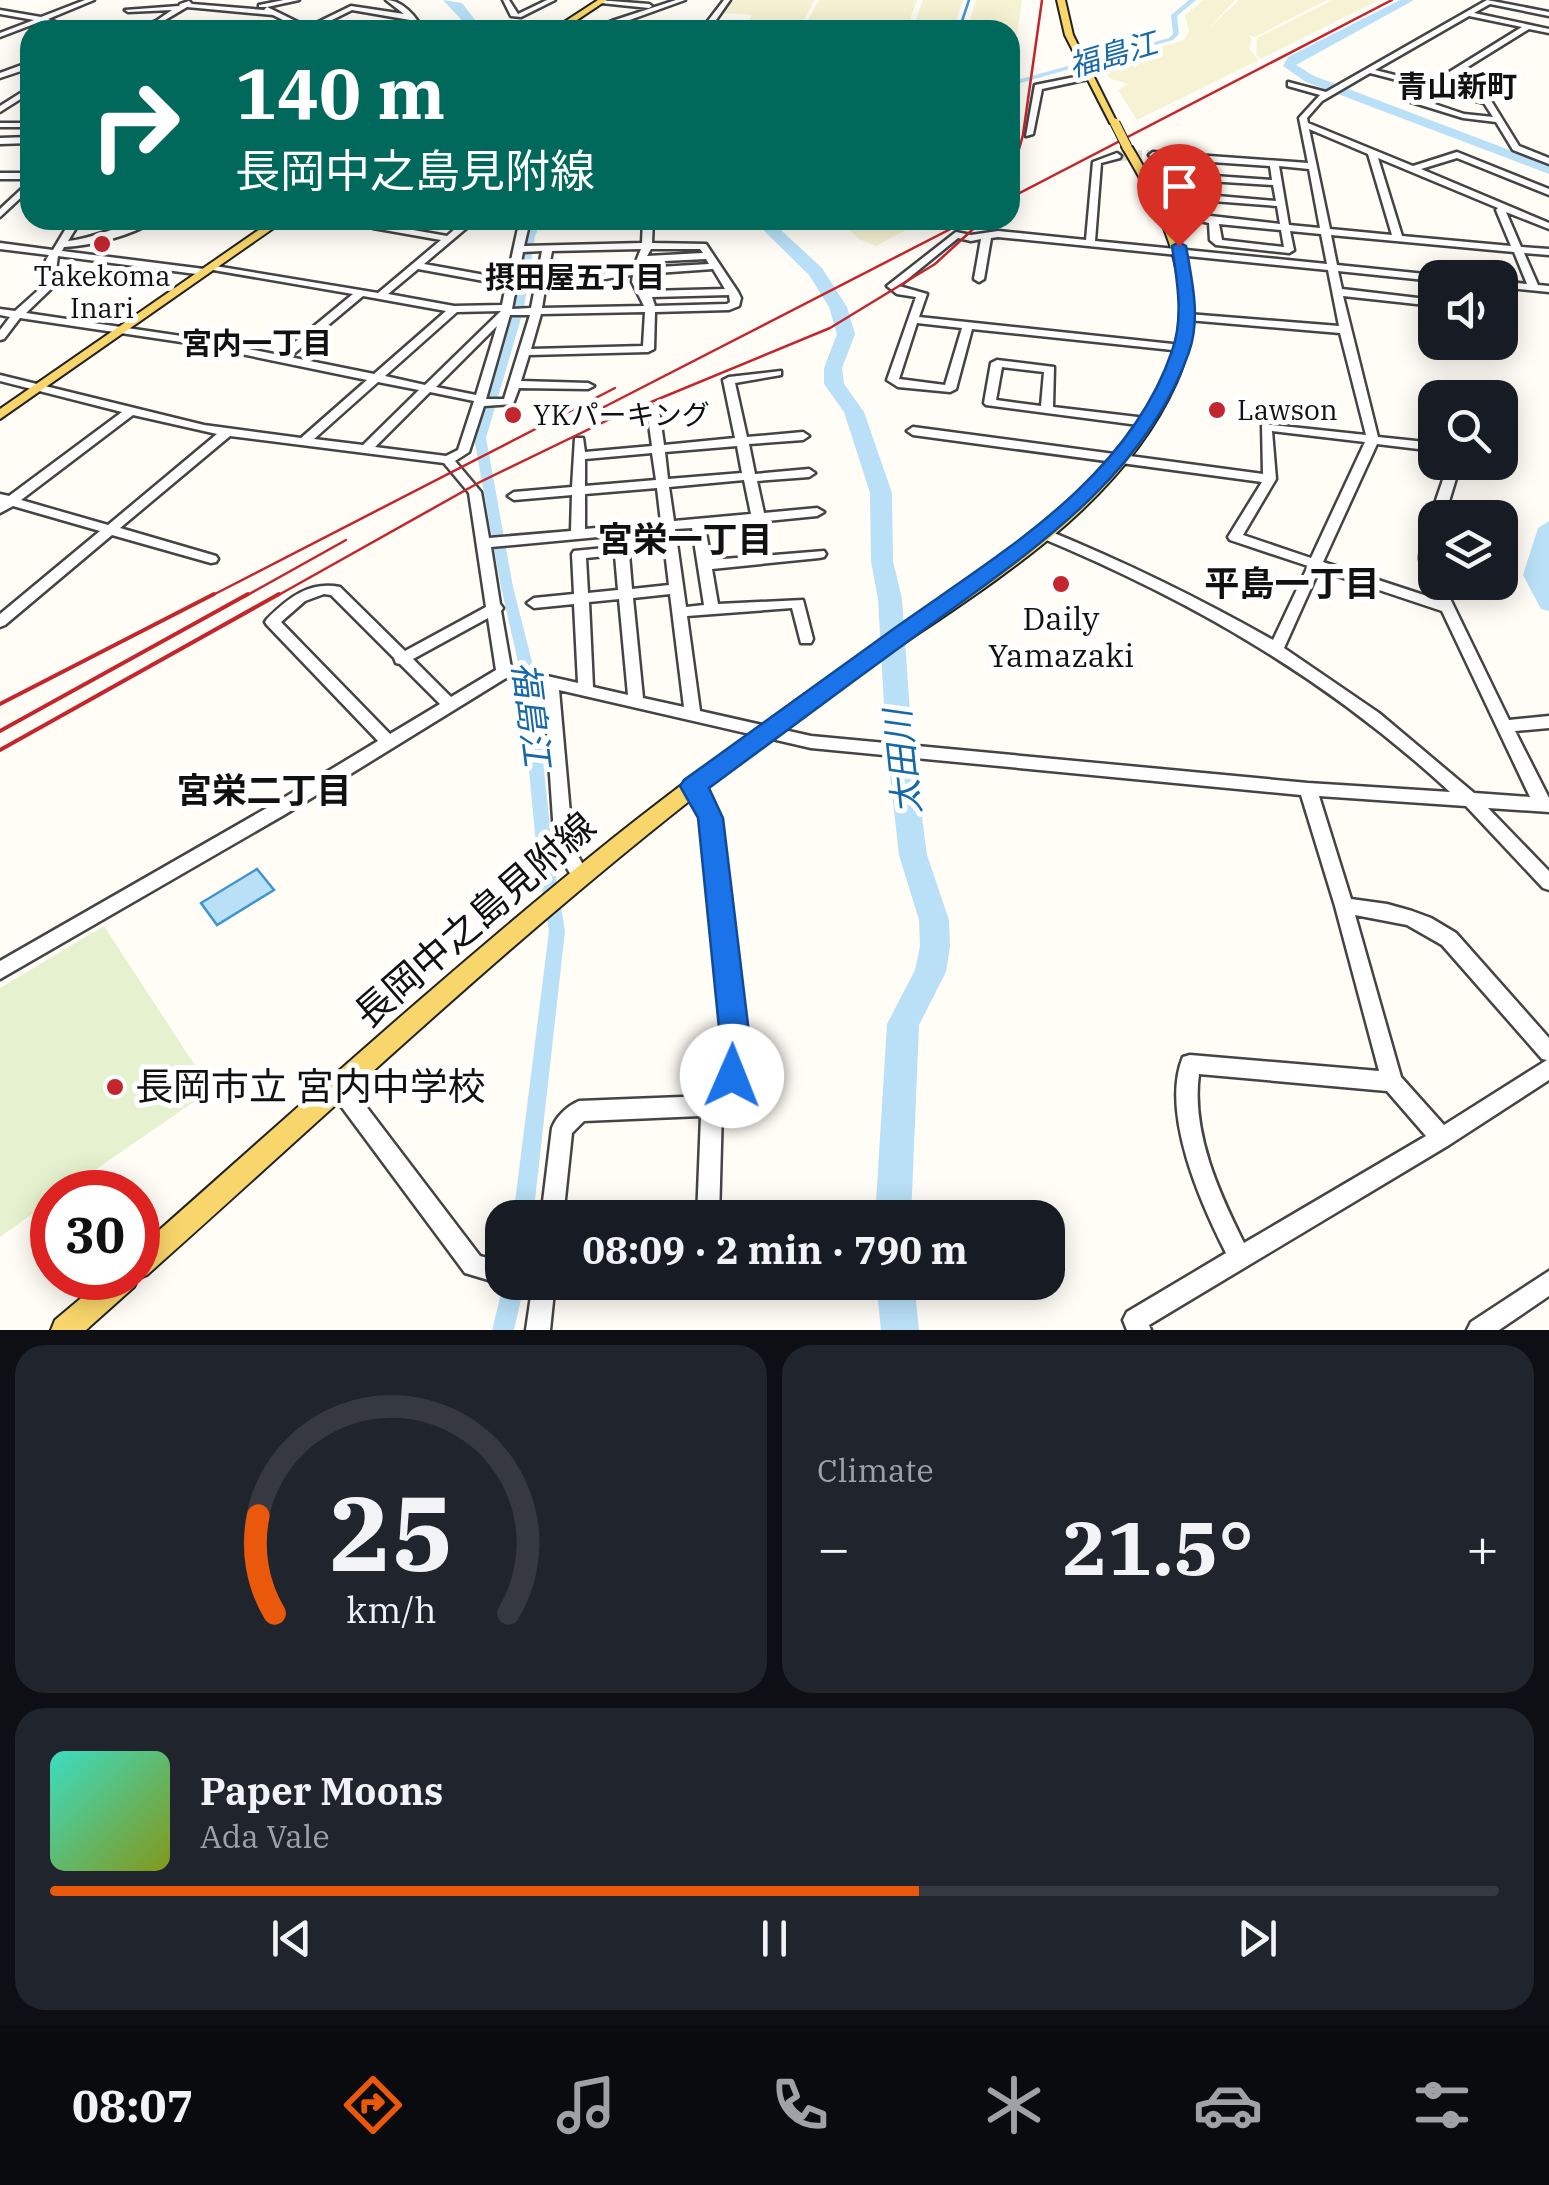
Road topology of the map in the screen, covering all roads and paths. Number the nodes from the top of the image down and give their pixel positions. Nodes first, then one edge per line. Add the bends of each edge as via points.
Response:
1 (91, 0) edge
2 (196, 0) edge
3 (250, 0) edge
4 (296, 0) edge
5 (369, 0) edge
6 (389, 0) edge
7 (506, 0) edge
8 (552, 0) edge
9 (589, 0) edge
10 (682, 0) edge
11 (1060, 0) edge
12 (601, 1) edge
13 (1491, 1) edge
14 (632, 2) edge
15 (182, 4) edge
16 (261, 6) junction
17 (351, 8) junction
18 (658, 8) junction
19 (0, 12) edge
20 (275, 13) junction
21 (1472, 14) junction
22 (1549, 14) edge
23 (42, 19) joint
24 (129, 20) edge
25 (288, 20) edge
26 (327, 20) edge
27 (395, 20) edge
28 (411, 20) edge
29 (573, 20) edge
30 (620, 20) edge
31 (1529, 26) junction
32 (1549, 31) edge
33 (1370, 71) junction
34 (1090, 74) junction
35 (1291, 84) dead end
36 (1431, 86) junction
37 (1334, 91) junction
38 (20, 95) edge
39 (16, 98) junction
40 (20, 98) edge
41 (0, 110) edge
42 (1500, 120) junction
43 (1304, 124) junction
44 (1029, 134) dead end
45 (1122, 151) junction
46 (1372, 153) junction
47 (1153, 155) tunnel mouth
48 (1549, 160) edge
49 (1274, 162) junction
50 (1310, 166) junction
51 (1413, 169) junction
52 (1278, 183) junction
53 (1549, 192) edge
54 (20, 194) edge
55 (1180, 196) junction
56 (1282, 204) junction
57 (1504, 207) junction
58 (0, 214) edge
59 (1214, 221) junction
60 (1549, 226) edge
61 (1286, 227) junction
62 (70, 230) edge
63 (126, 230) edge
64 (266, 230) edge
65 (400, 230) edge
66 (414, 230) edge
67 (460, 230) edge
68 (523, 230) edge
69 (648, 230) edge
70 (1326, 231) junction
71 (412, 232) junction
72 (988, 235) junction
73 (450, 238) junction
74 (1398, 238) junction
75 (1090, 244) junction
76 (0, 246) edge
77 (647, 246) junction
78 (58, 249) junction
79 (521, 249) junction
80 (542, 249) junction
81 (1520, 249) junction
82 (1549, 252) edge
83 (1181, 253) junction
84 (643, 259) junction
85 (714, 261) junction
86 (418, 266) junction
87 (1333, 267) junction
88 (209, 270) junction
89 (638, 273) junction
90 (1418, 276) edge
91 (979, 279) dead end
92 (512, 283) junction
93 (540, 286) junction
94 (1518, 286) edge
95 (1534, 288) junction
96 (1549, 289) edge
97 (733, 292) junction
98 (1338, 292) junction
99 (361, 293) junction
100 (648, 294) junction
101 (380, 296) junction
102 (1418, 301) edge
103 (454, 309) junction
104 (651, 309) junction
105 (507, 311) junction
106 (0, 312) edge
107 (534, 312) junction
108 (18, 314) junction
109 (1188, 317) junction
110 (915, 320) junction
111 (968, 325) junction
112 (122, 330) junction
113 (1345, 330) junction
114 (0, 337) edge
115 (1182, 348) junction
116 (525, 352) junction
117 (280, 358) junction
118 (777, 373) dead end
119 (0, 378) edge
120 (377, 378) junction
121 (514, 384) junction
122 (588, 386) dead end
123 (429, 388) junction
124 (36, 390) junction
125 (481, 402) junction
126 (653, 410) dead end
127 (1047, 410) junction
128 (129, 412) junction
129 (0, 414) edge
130 (1146, 422) junction
131 (913, 431) dead end
132 (228, 432) junction
133 (803, 436) dead end
134 (1373, 439) junction
135 (579, 440) dead end
136 (742, 441) junction
137 (305, 442) junction
138 (1418, 445) edge
139 (368, 448) junction
140 (658, 450) junction
141 (579, 456) junction
142 (1120, 457) junction
143 (448, 460) junction
144 (809, 473) dead end
145 (750, 477) junction
146 (1270, 478) junction
147 (662, 484) junction
148 (579, 490) junction
149 (514, 496) dead end
150 (4, 503) edge
151 (817, 512) dead end
152 (758, 516) junction
153 (698, 522) junction
154 (668, 525) junction
155 (112, 529) junction
156 (620, 529) junction
157 (578, 532) junction
158 (1042, 534) junction
159 (486, 542) junction
160 (671, 546) junction
161 (622, 550) junction
162 (818, 554) dead end
163 (211, 559) dead end
164 (1315, 564) junction
165 (705, 565) junction
166 (677, 590) junction
167 (627, 594) junction
168 (582, 598) junction
169 (1443, 600) edge
170 (534, 603) dead end
171 (1446, 607) junction
172 (496, 608) junction
173 (712, 609) junction
174 (680, 612) junction
175 (0, 622) edge
176 (806, 640) dead end
177 (1276, 649) junction
178 (402, 659) junction
179 (510, 674) junction
180 (546, 681) junction
181 (586, 690) junction
182 (636, 702) junction
183 (449, 704) junction
184 (693, 715) junction
185 (1549, 722) edge
186 (1508, 726) junction
187 (766, 732) junction
188 (389, 742) junction
189 (692, 786) junction
190 (1308, 789) junction
191 (1468, 798) junction
192 (1545, 804) edge
193 (580, 877) junction
194 (1549, 882) edge
195 (1344, 906) junction
196 (0, 971) edge
197 (1549, 1052) edge
198 (1549, 1069) edge
199 (1392, 1082) junction
200 (339, 1087) junction
201 (712, 1106) junction
202 (1442, 1138) junction
203 (554, 1200) edge
204 (709, 1200) edge
205 (160, 1246) edge
206 (1240, 1258) junction
207 (485, 1269) edge
208 (1549, 1282) edge
209 (100, 1300) edge
210 (542, 1300) edge
211 (65, 1330) edge
212 (538, 1330) edge
213 (1139, 1330) edge
214 (1479, 1330) edge

1 - 23 street
2 - 15 street
3 - 16 street
4 - 16 street
5 - 17 street
6 - 28 street
7 - 8 street via 517,20
9 - 12 street
10 - 18 street
11 - 34 main road
12 - 14 street
12 - 29 main road
13 - 21 street
13 - 22 street
14 - 18 street
15 - 20 street
15 - 24 street via 127,13 123,18
16 - 20 street
17 - 26 street
17 - 27 street
18 - 30 street
19 - 23 street
20 - 25 street
21 - 31 street
21 - 33 street
31 - 32 street
31 - 36 street
33 - 36 street
33 - 37 street
34 - 44 street via 1038,87
34 - 45 main road, bridge
35 - 37 street
36 - 42 street via 1487,101
36 - 42 street via 1411,100
37 - 43 street via 1309,108
38 - 39 street
39 - 40 street
39 - 41 street
42 - 48 street via 1516,148
43 - 46 street
43 - 50 street
45 - 75 street via 1097,162
45 - 83 main road via 1162,207
46 - 51 street
46 - 74 street
47 - 49 street
49 - 50 street
49 - 52 street
50 - 70 street
51 - 53 street via 1457,155
51 - 57 street
52 - 55 street via 1170,176
52 - 56 street
54 - 58 street
55 - 56 street
55 - 59 street via 1189,216
56 - 61 street
57 - 60 street
57 - 81 street
59 - 61 street
59 - 61 street via 1219,243 1289,250
61 - 70 street
62 - 78 street
63 - 78 street
64 - 88 main road
65 - 71 street
66 - 71 street
67 - 73 street
68 - 79 street
69 - 77 street
70 - 74 street
70 - 87 street
71 - 73 street
72 - 75 street
72 - 91 street
72 - 110 street via 956,236 892,286 922,294
73 - 86 street
74 - 81 street
75 - 83 street
76 - 78 street
77 - 80 street
77 - 84 street
77 - 85 street via 699,245
78 - 88 street
78 - 108 street via 49,286
79 - 80 street
79 - 92 street
80 - 93 street
81 - 82 street
81 - 95 street
83 - 87 street
83 - 109 main road
84 - 85 street
84 - 89 street
85 - 89 street
85 - 97 street
86 - 92 street
86 - 101 street
87 - 90 street
87 - 98 street
88 - 99 street
88 - 112 main road
89 - 93 street
89 - 100 street
92 - 105 street
93 - 107 street
94 - 95 street
95 - 96 street
97 - 100 street
97 - 104 street via 736,304 728,307
98 - 102 street
98 - 113 street
99 - 101 street
99 - 117 street
100 - 104 street
101 - 103 street
103 - 105 street
103 - 120 street
104 - 107 street
104 - 116 street via 648,349
105 - 107 street
105 - 123 street
105 - 125 street
106 - 108 street
107 - 116 street
108 - 112 street
108 - 114 street
109 - 113 street
109 - 115 main road
110 - 111 street
110 - 111 street via 898,384 950,389
111 - 115 street
112 - 117 street
112 - 124 main road
113 - 134 street
115 - 130 main road
116 - 121 street
117 - 120 street
118 - 136 street via 729,380
119 - 124 street
120 - 123 street
120 - 137 street
121 - 122 street
121 - 125 street via 509,402
123 - 125 street
123 - 139 street
124 - 128 street
124 - 129 main road
125 - 143 street via 463,452
126 - 140 street
127 - 127 street via 990,403 997,362 1050,369
127 - 130 street
128 - 132 street
128 - 150 street
130 - 142 main road
131 - 142 street
132 - 137 street
132 - 155 street
133 - 136 street
134 - 138 street
134 - 146 street via 1266,427
134 - 164 street
135 - 141 street
136 - 140 street
136 - 145 street
137 - 139 street
139 - 143 street
140 - 141 street
140 - 147 street
141 - 148 street
142 - 146 street
142 - 158 main road
143 - 159 street via 474,492
144 - 145 street
145 - 147 street
145 - 152 street
146 - 164 street via 1235,537
147 - 148 street
147 - 154 street
148 - 149 street
148 - 157 street
150 - 155 street
151 - 152 street
152 - 153 street
153 - 154 street
153 - 165 street
154 - 156 street
154 - 160 street
155 - 163 street
155 - 175 street
156 - 157 street
156 - 161 street
157 - 159 street
158 - 177 street via 1132,570
158 - 187 main road, 長岡中之島見附線
159 - 172 street
160 - 161 street
160 - 166 street
161 - 167 street
161 - 168 street via 579,554
162 - 165 street
164 - 171 street
164 - 177 street
165 - 173 street
166 - 167 street
166 - 174 street
167 - 168 street
167 - 182 street
168 - 170 street
168 - 181 street
169 - 171 street
171 - 186 street
172 - 178 street
172 - 179 street
173 - 174 street
173 - 176 street via 798,603
174 - 184 street
177 - 191 street
178 - 183 street
178 - 188 street via 334,590 315,588 272,622
179 - 180 street
179 - 183 street
180 - 181 street
180 - 193 street via 564,848
181 - 182 street
182 - 184 street
183 - 188 street
184 - 187 street
185 - 186 street
186 - 192 street
187 - 189 main road, 長岡中之島見附線
187 - 190 street via 850,747
188 - 196 street
189 - 193 main road, 長岡中之島見附線
189 - 201 street via 710,818 737,1058
190 - 191 street
190 - 195 street
191 - 192 street
191 - 194 street
193 - 200 main road, 長岡中之島見附線
195 - 197 street via 1407,914 1434,928
195 - 199 street
198 - 202 street
199 - 202 street
199 - 206 street via 1190,1064 1186,1079 1196,1144
200 - 205 main road, 長岡中之島見附線
200 - 207 street via 473,1265
201 - 203 street via 579,1111 562,1128
201 - 204 street
202 - 206 street
206 - 213 street via 1136,1320
208 - 214 street
209 - 211 main road
210 - 212 street

